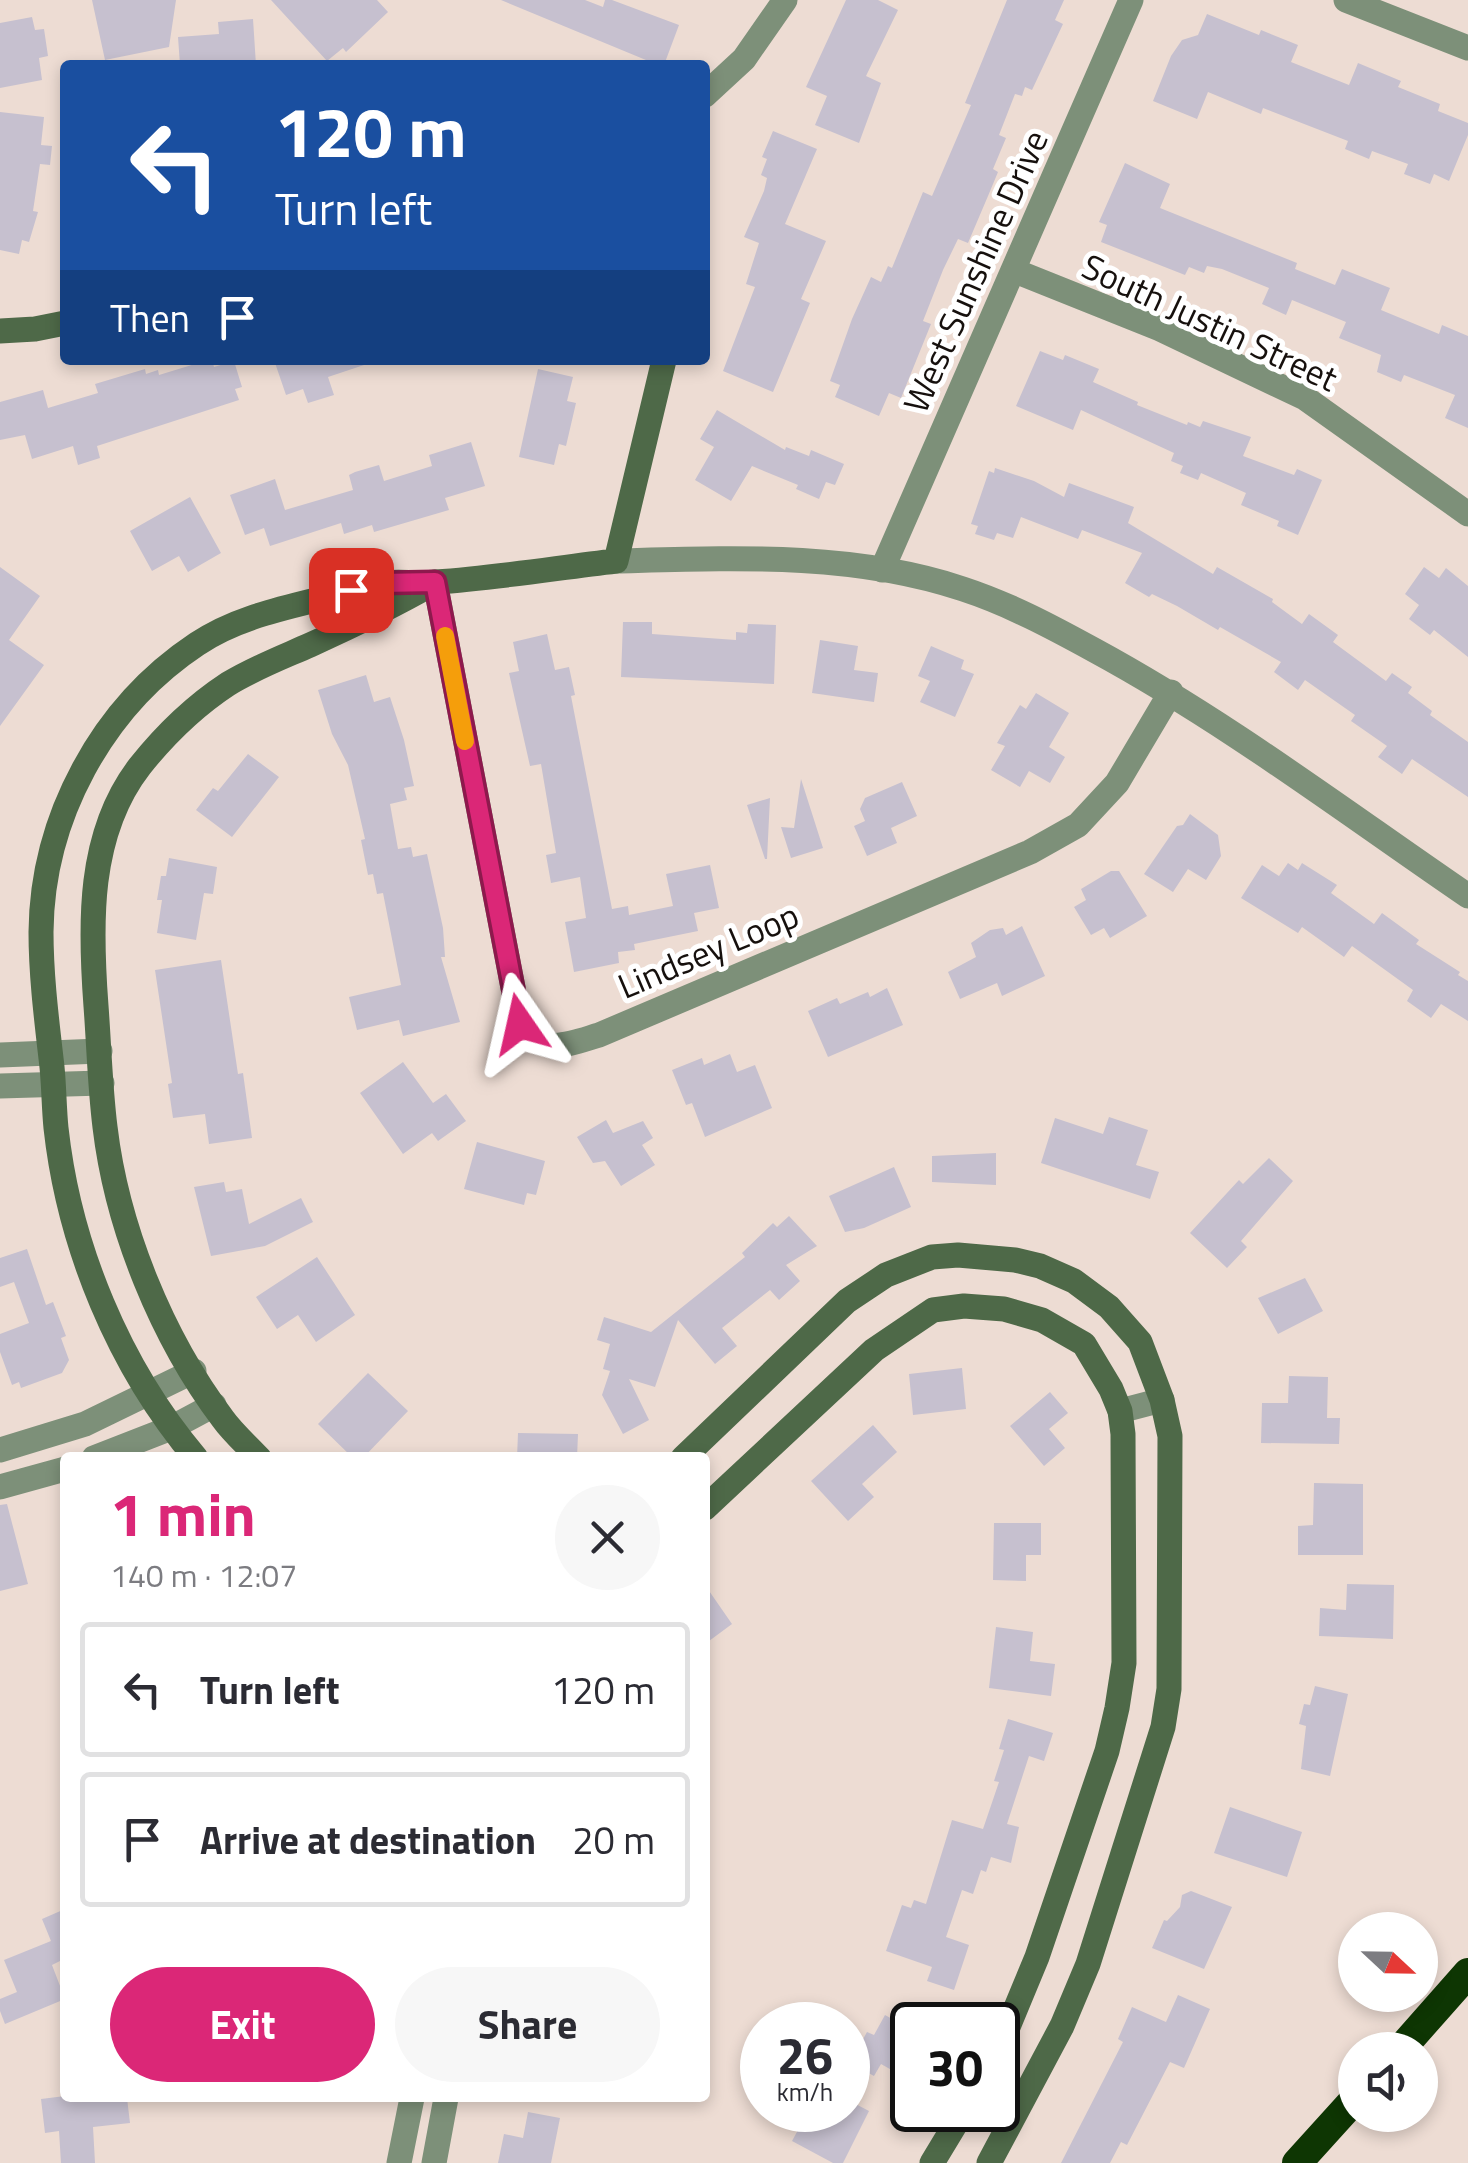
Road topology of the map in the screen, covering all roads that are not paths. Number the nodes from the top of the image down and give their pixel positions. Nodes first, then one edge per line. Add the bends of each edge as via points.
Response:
1 (1132, 0) edge
2 (1346, 0) edge
3 (777, 2) edge
4 (1468, 48) edge
5 (710, 90) edge
6 (1014, 270) junction
7 (60, 325) edge
8 (0, 330) edge
9 (663, 365) edge
10 (1468, 514) edge
11 (616, 561) junction
12 (882, 570) junction
13 (435, 582) junction
14 (1171, 692) junction
15 (1468, 896) edge
16 (100, 1051) junction
17 (0, 1054) edge
18 (50, 1054) junction
19 (102, 1083) junction
20 (54, 1084) junction
21 (0, 1086) edge
22 (194, 1371) junction
23 (150, 1393) junction
24 (1162, 1400) junction
25 (214, 1405) junction
26 (1120, 1411) junction
27 (171, 1428) junction
28 (0, 1450) edge
29 (109, 1452) edge
30 (191, 1452) edge
31 (253, 1452) edge
32 (689, 1452) edge
33 (60, 1470) edge
34 (0, 1487) edge
35 (710, 1503) edge
36 (1468, 1973) edge
37 (1018, 2002) edge
38 (1416, 2032) edge
39 (411, 2102) edge
40 (445, 2102) edge
41 (1338, 2118) edge
42 (951, 2132) edge
43 (399, 2163) edge
44 (434, 2163) edge
45 (932, 2163) edge
46 (989, 2163) edge
47 (1297, 2163) edge

1 - 6 street, West Sunshine Drive
2 - 4 street
3 - 5 street via 744,59
6 - 10 street, South Justin Street via 1305,398
6 - 12 street, West Sunshine Drive
7 - 8 street
9 - 11 street
11 - 12 street via 761,558
11 - 13 street
12 - 14 street via 962,588
13 - 14 street, Lindsey Loop via 520,1024 546,1046 600,1035 1030,852 1078,825 1117,783
13 - 16 street via 229,683 138,768 110,826 94,886
13 - 18 street via 381,583 228,627 148,683 114,721 83,765 60,819 45,881 41,931
14 - 15 street
16 - 18 street
16 - 19 street
17 - 18 street
18 - 20 street
19 - 20 street
19 - 22 street via 122,1212 170,1332
20 - 21 street
20 - 23 street via 66,1187 88,1266
22 - 23 street
22 - 25 street
23 - 27 street
23 - 28 street via 86,1424
24 - 26 street
24 - 32 street via 1140,1342 1074,1280 1015,1260 932,1257 886,1275 847,1301
24 - 46 street via 1170,1436 1169,1689 1163,1727 1088,1964
25 - 27 street
25 - 31 street
26 - 35 street via 1084,1344 1042,1320 991,1308 933,1310 874,1350
26 - 37 street via 1124,1663 1117,1708
27 - 29 street
27 - 30 street
33 - 34 street
36 - 38 highway
39 - 43 street
40 - 44 street
41 - 47 highway
42 - 45 street

